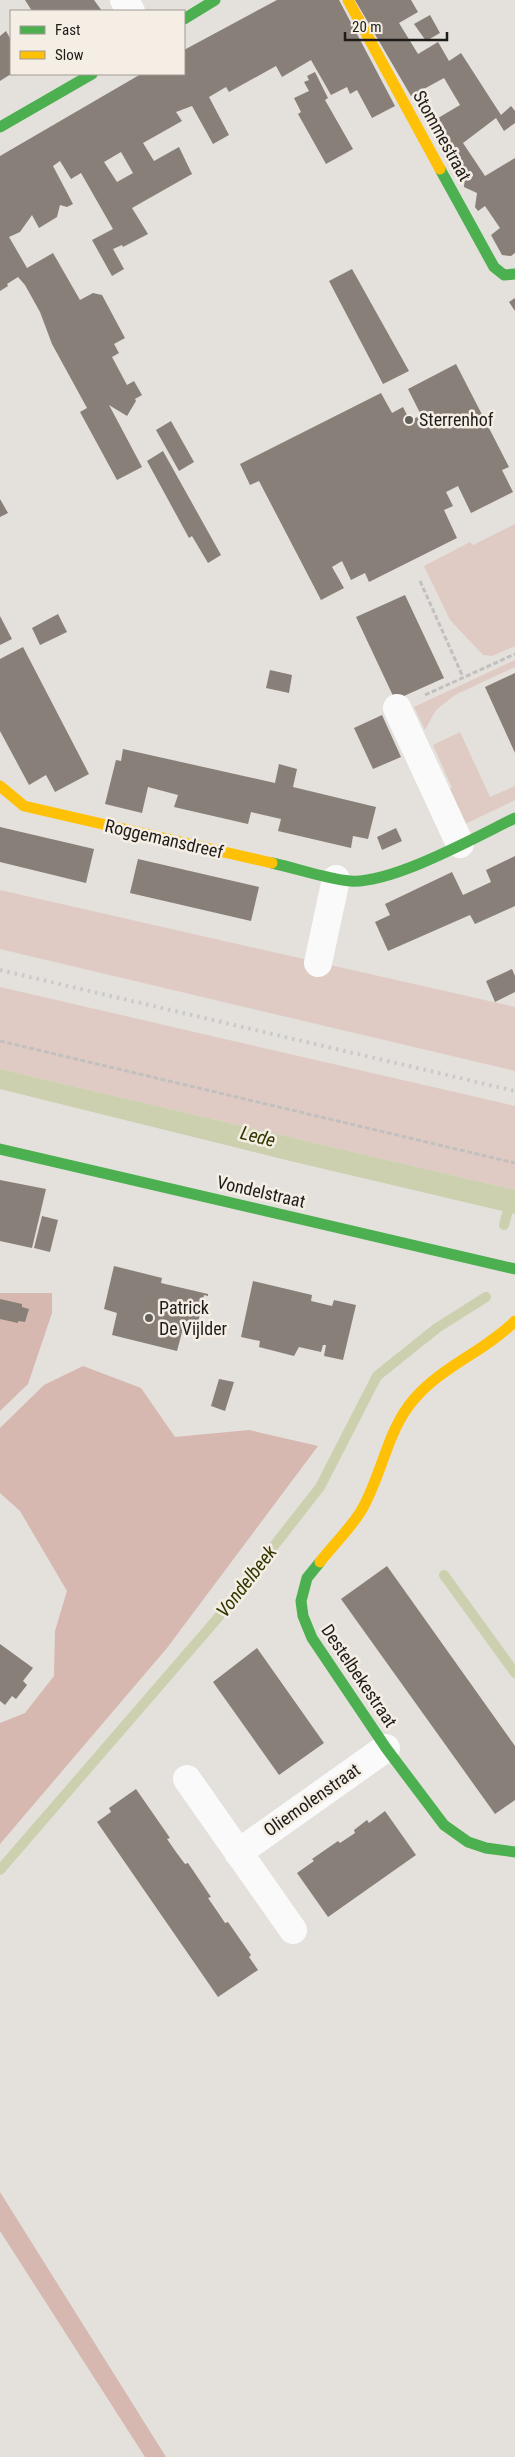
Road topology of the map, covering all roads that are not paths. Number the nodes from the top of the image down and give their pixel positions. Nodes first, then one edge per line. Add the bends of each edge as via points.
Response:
1 (215, 0) edge
2 (348, 0) edge
3 (185, 18) edge
4 (90, 75) edge
5 (0, 127) edge
6 (515, 274) edge
7 (397, 708) road end
8 (0, 786) edge
9 (515, 818) edge
10 (460, 844) junction
11 (336, 879) junction
12 (318, 963) dead end
13 (0, 1149) edge
14 (515, 1270) edge
15 (515, 1321) edge
16 (386, 1748) junction
17 (187, 1779) dead end
18 (515, 1852) edge
19 (238, 1853) junction
20 (293, 1930) dead end

1 - 3 street
2 - 6 street, Stommestraat via 494,267 504,274
4 - 5 street
7 - 10 street
8 - 11 street, Roggemansdreef via 24,806
9 - 10 street, Roggemansdreef
10 - 11 street, Roggemansdreef via 370,880 352,882
11 - 12 street
13 - 14 street, Vondelstraat
15 - 16 street, Destelbekestraat via 501,1335 436,1378 412,1399 361,1511 307,1578 303,1588 300,1609 306,1629
16 - 18 street, Destelbekestraat via 453,1835 473,1845
16 - 19 street, Oliemolenstraat
17 - 19 street
19 - 20 street

